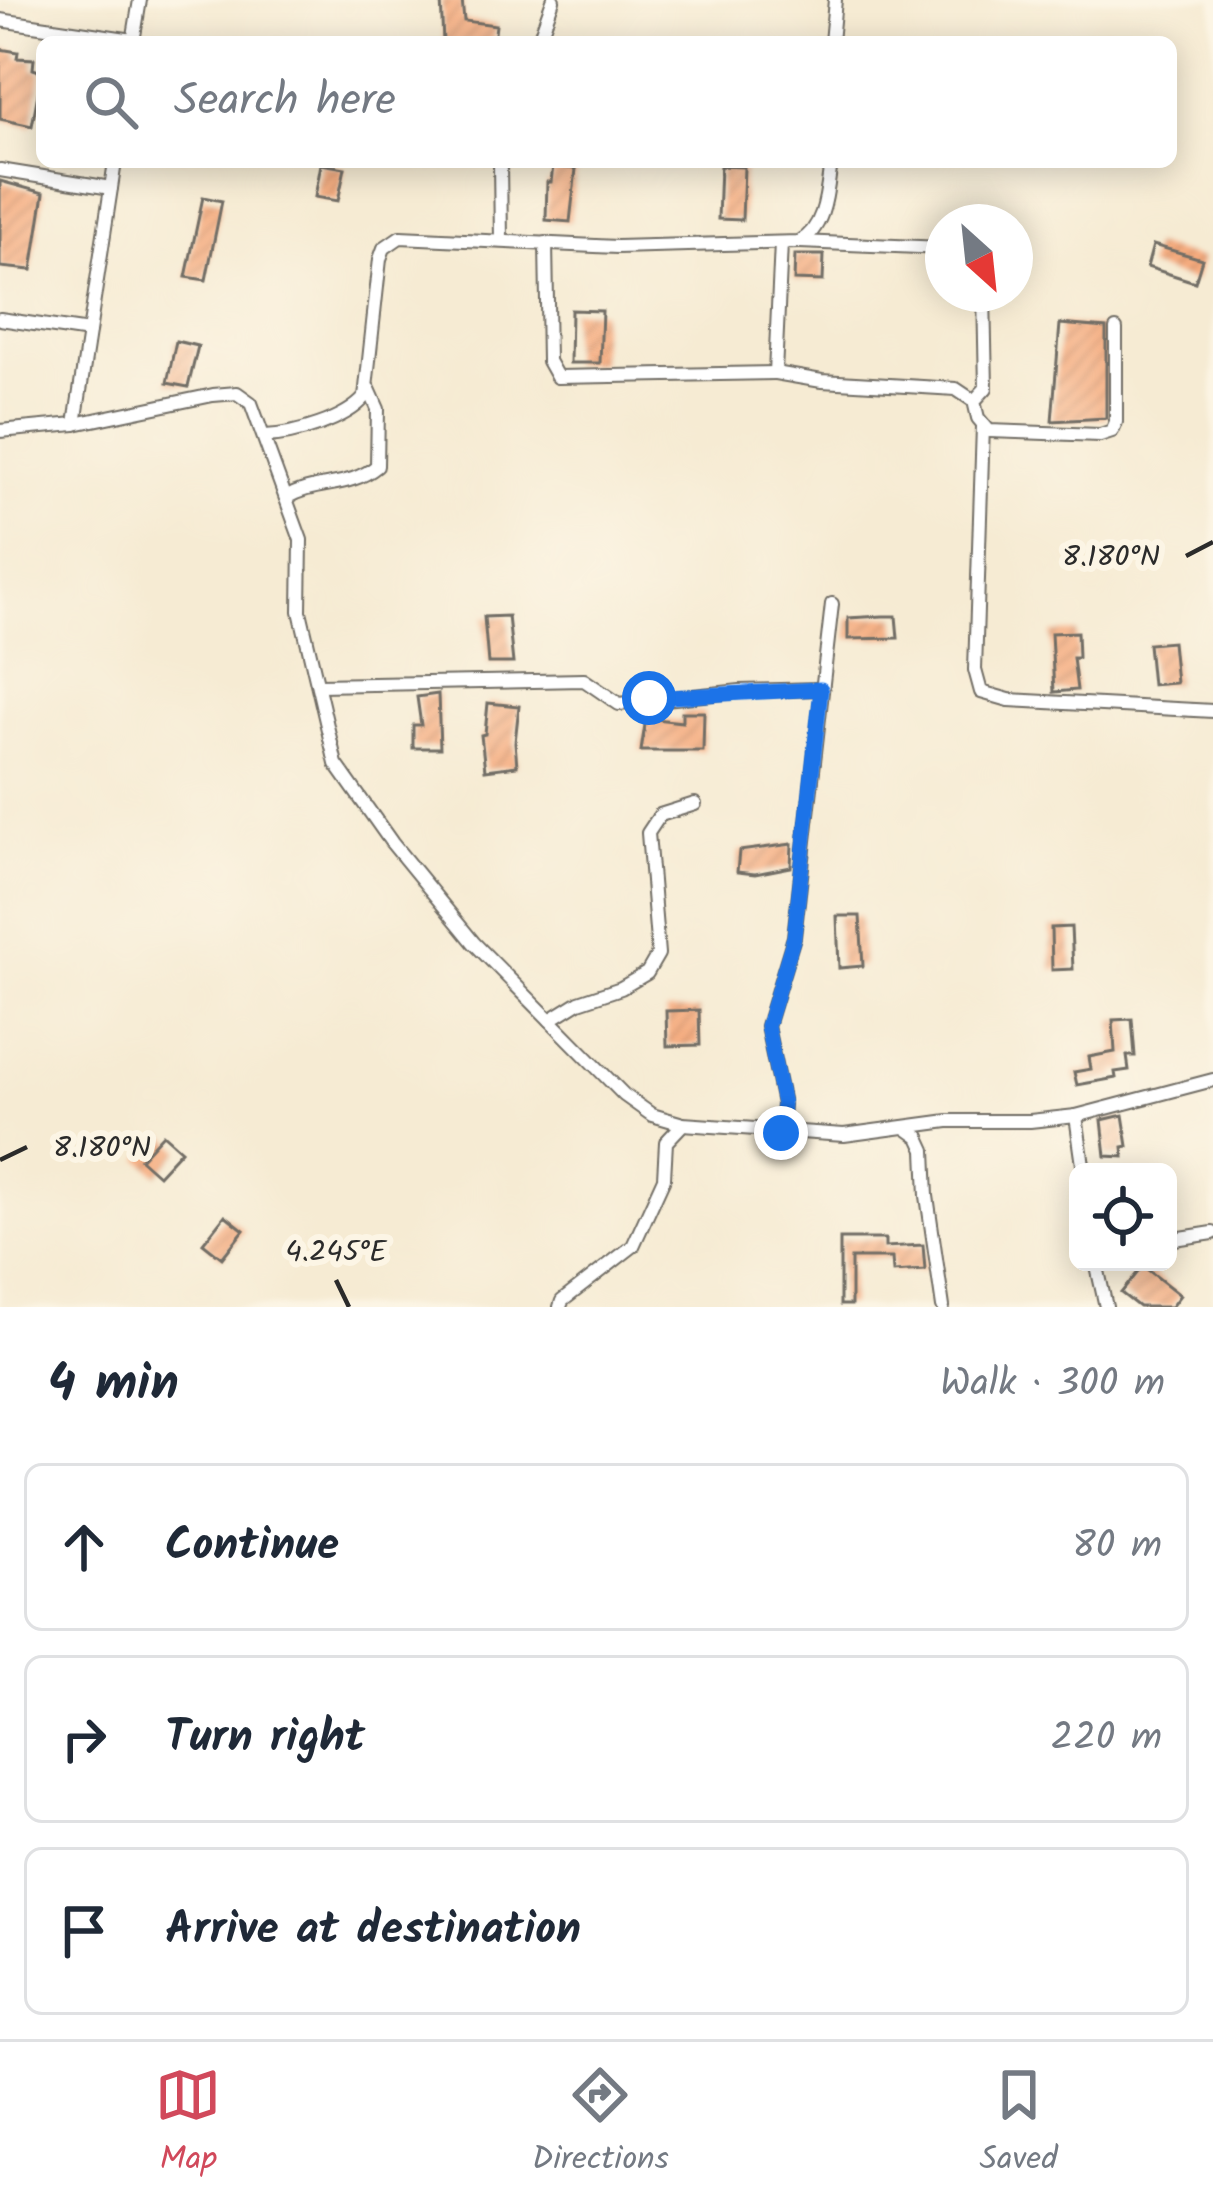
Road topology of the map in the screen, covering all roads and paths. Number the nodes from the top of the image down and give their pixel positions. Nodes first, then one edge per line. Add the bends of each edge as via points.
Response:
1 (140, 0) edge
2 (553, 0) edge
3 (836, 0) edge
4 (0, 20) edge
5 (101, 36) edge
6 (134, 36) edge
7 (540, 36) edge
8 (833, 36) edge
9 (114, 168) edge
10 (500, 168) edge
11 (829, 168) edge
12 (0, 170) edge
13 (110, 188) junction
14 (501, 241) junction
15 (800, 242) junction
16 (546, 243) junction
17 (781, 243) junction
18 (925, 247) edge
19 (984, 312) edge
20 (0, 319) edge
21 (1116, 329) dead end
22 (89, 332) junction
23 (775, 373) junction
24 (368, 388) junction
25 (974, 401) junction
26 (75, 424) junction
27 (983, 426) junction
28 (0, 430) edge
29 (265, 436) junction
30 (286, 498) junction
31 (832, 604) dead end
32 (318, 685) junction
33 (821, 689) junction
34 (1213, 711) edge
35 (695, 804) dead end
36 (550, 1020) junction
37 (1213, 1080) edge
38 (1076, 1116) junction
39 (683, 1124) junction
40 (904, 1127) junction
41 (781, 1133) junction
42 (1083, 1163) edge
43 (1213, 1233) edge
44 (1177, 1239) edge
45 (1098, 1271) edge
46 (560, 1307) edge
47 (943, 1307) edge
48 (1106, 1307) edge

1 - 6 street
2 - 7 street
3 - 8 street
4 - 5 street
9 - 13 street
10 - 14 street
11 - 15 street via 820,218
12 - 13 street
13 - 22 street
14 - 16 street
14 - 24 street via 413,236 385,248
15 - 17 street
15 - 18 street
16 - 17 street
16 - 23 street via 548,361 557,376
17 - 23 street
19 - 25 street via 986,388
20 - 22 street
21 - 27 street via 1112,431
22 - 26 street
23 - 25 street via 956,389
24 - 29 street via 352,410
24 - 30 street via 379,409 377,466 360,481
25 - 27 street
26 - 28 street
26 - 29 street via 237,393
27 - 34 street via 980,692
29 - 30 street
30 - 32 street via 301,540 300,611
31 - 33 street
32 - 33 street via 584,680 619,704
32 - 36 street via 349,787 474,943
33 - 41 street via 794,937 767,1026
35 - 36 street via 660,815 648,833 658,954 647,974
36 - 39 street via 624,1096
37 - 38 street
38 - 40 street
38 - 42 street
39 - 41 street
39 - 46 street via 666,1142 664,1178 633,1246
40 - 41 street
40 - 47 street via 925,1150
43 - 44 street
45 - 48 street

